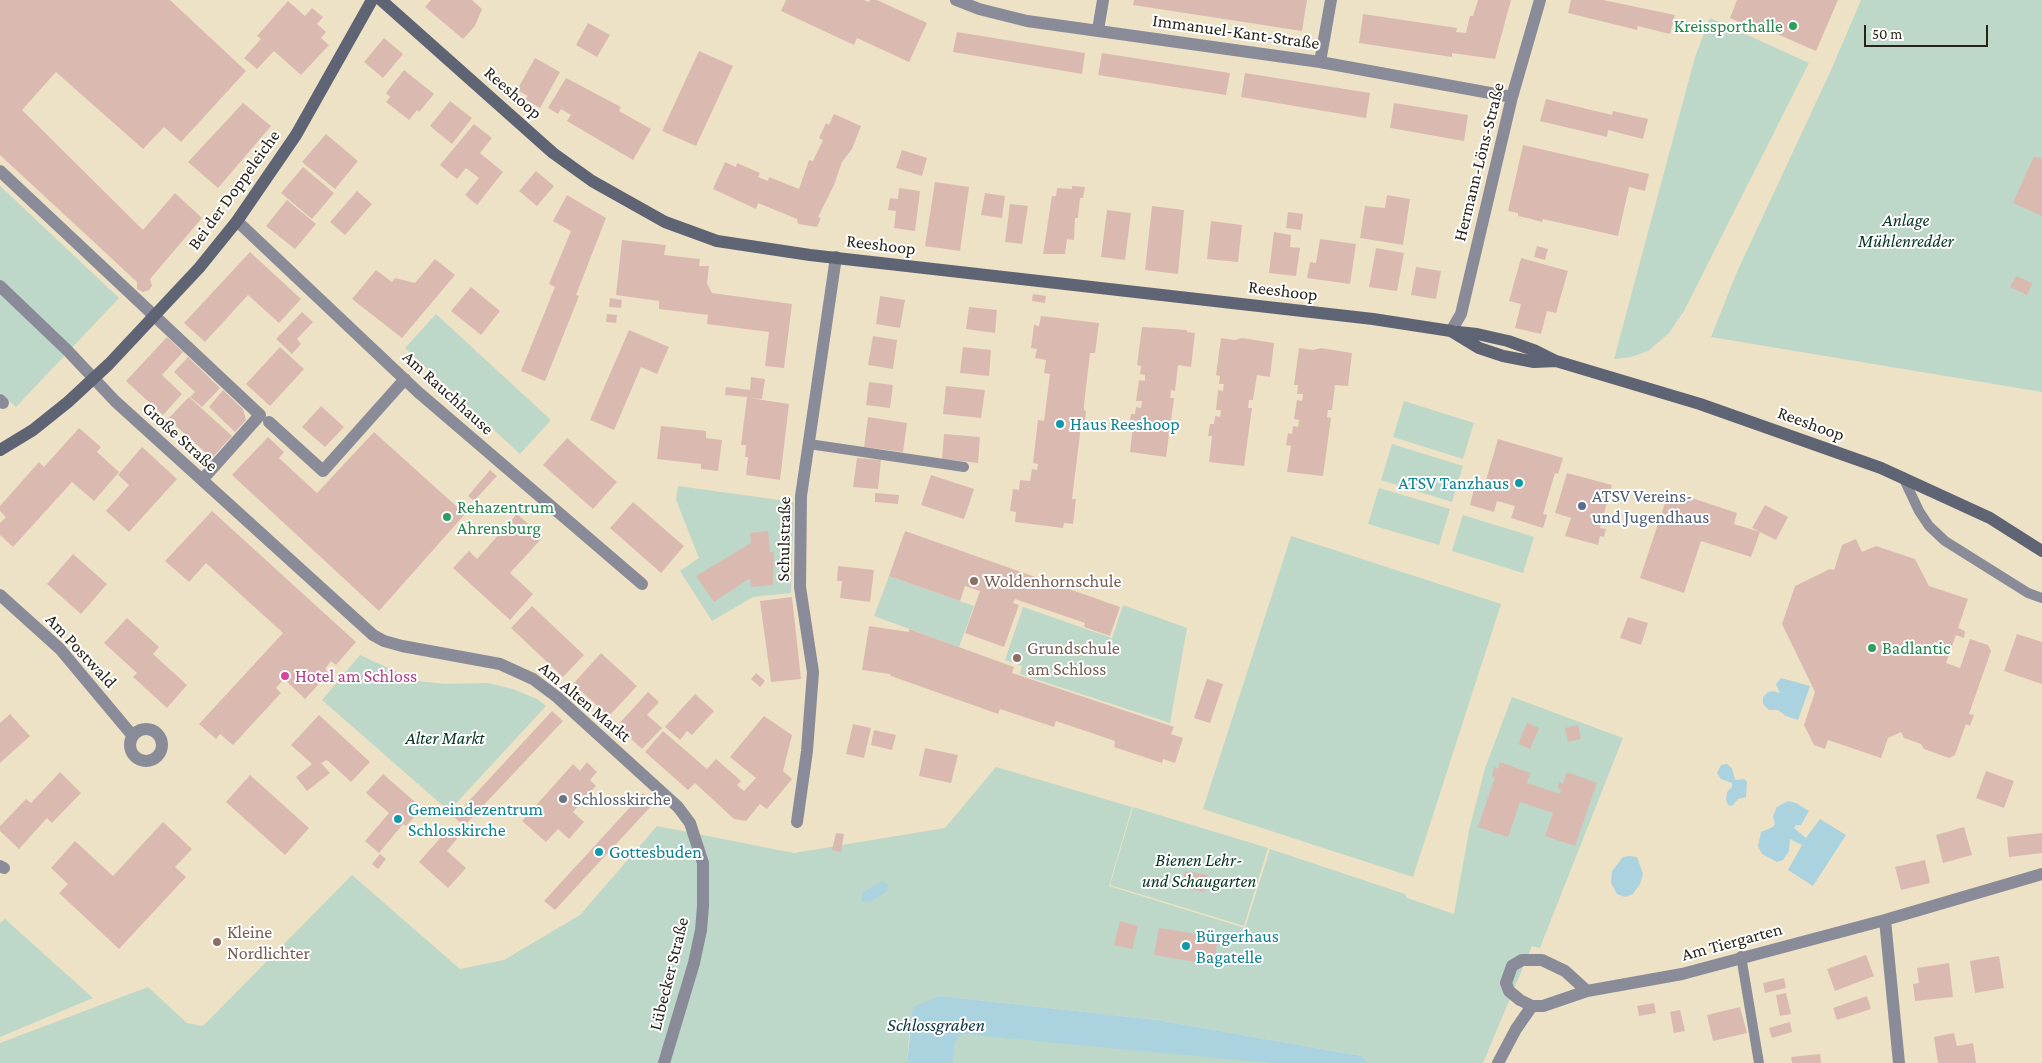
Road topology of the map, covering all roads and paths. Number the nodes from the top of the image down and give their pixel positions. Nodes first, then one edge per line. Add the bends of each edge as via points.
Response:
1 (372, 0) edge
2 (381, 0) edge
3 (956, 0) edge
4 (1103, 0) edge
5 (1331, 0) edge
6 (1540, 0) edge
7 (1098, 30) junction
8 (1320, 62) junction
9 (1512, 97) junction
10 (0, 171) edge
11 (237, 222) junction
12 (836, 257) junction
13 (0, 286) edge
14 (155, 315) junction
15 (1453, 331) junction
16 (94, 378) junction
17 (405, 379) junction
18 (269, 422) dead end
19 (809, 444) junction
20 (0, 450) edge
21 (964, 467) dead end
22 (1903, 477) junction
23 (202, 480) junction
24 (2042, 551) edge
25 (642, 584) dead end
26 (0, 595) edge
27 (2042, 598) edge
28 (344, 609) joint
29 (132, 735) dead end
30 (797, 822) dead end
31 (703, 863) joint
32 (2042, 874) edge
33 (1884, 920) junction
34 (1742, 956) junction
35 (1586, 991) junction
36 (1532, 1006) junction
37 (664, 1063) edge
38 (1498, 1063) edge
39 (1759, 1063) edge
40 (1899, 1063) edge

1 - 11 street, Bei der Doppeleiche via 314,106
2 - 12 street, Reeshoop via 553,153 622,199 677,227 717,241
3 - 7 street, Immanuel-Kant-Straße via 1027,20
4 - 7 street
5 - 8 street
6 - 9 street, Hermann-Löns-Straße
7 - 8 street, Immanuel-Kant-Straße
8 - 9 street, Immanuel-Kant-Straße
9 - 15 street, Hermann-Löns-Straße via 1461,314
10 - 14 street
11 - 14 street, Bei der Doppeleiche
11 - 17 street, Am Rauchhause
12 - 15 street, Reeshoop
12 - 19 street, Schulstraße
13 - 16 street, Große Straße
14 - 16 street, Bei der Doppeleiche
14 - 23 street via 260,415
15 - 22 street, Reeshoop via 1479,348 1503,356 1534,362 1556,361 1700,404
16 - 20 street, Bei der Doppeleiche via 33,430
16 - 23 street, Große Straße
17 - 18 street via 323,471
17 - 25 street, Am Rauchhause
19 - 21 lane
19 - 30 street, Schulstraße via 802,496 799,563 813,689
22 - 24 street, Reeshoop via 1990,518
22 - 27 lane via 1919,511 1945,541 2028,593
23 - 28 street, Große Straße
26 - 29 street, Am Postwald via 60,650
28 - 31 street, Am Alten Markt via 384,641 500,664 533,679 678,807 690,823
31 - 37 street, Lübecker Straße via 701,930
32 - 33 street, Am Tiergarten
33 - 34 street, Am Tiergarten
33 - 40 street
34 - 35 street, Am Tiergarten via 1682,974
34 - 39 lane
35 - 36 street, Am Tiergarten via 1558,1002
35 - 36 street via 1554,964 1522,960 1512,966 1506,983 1509,991
36 - 38 street

